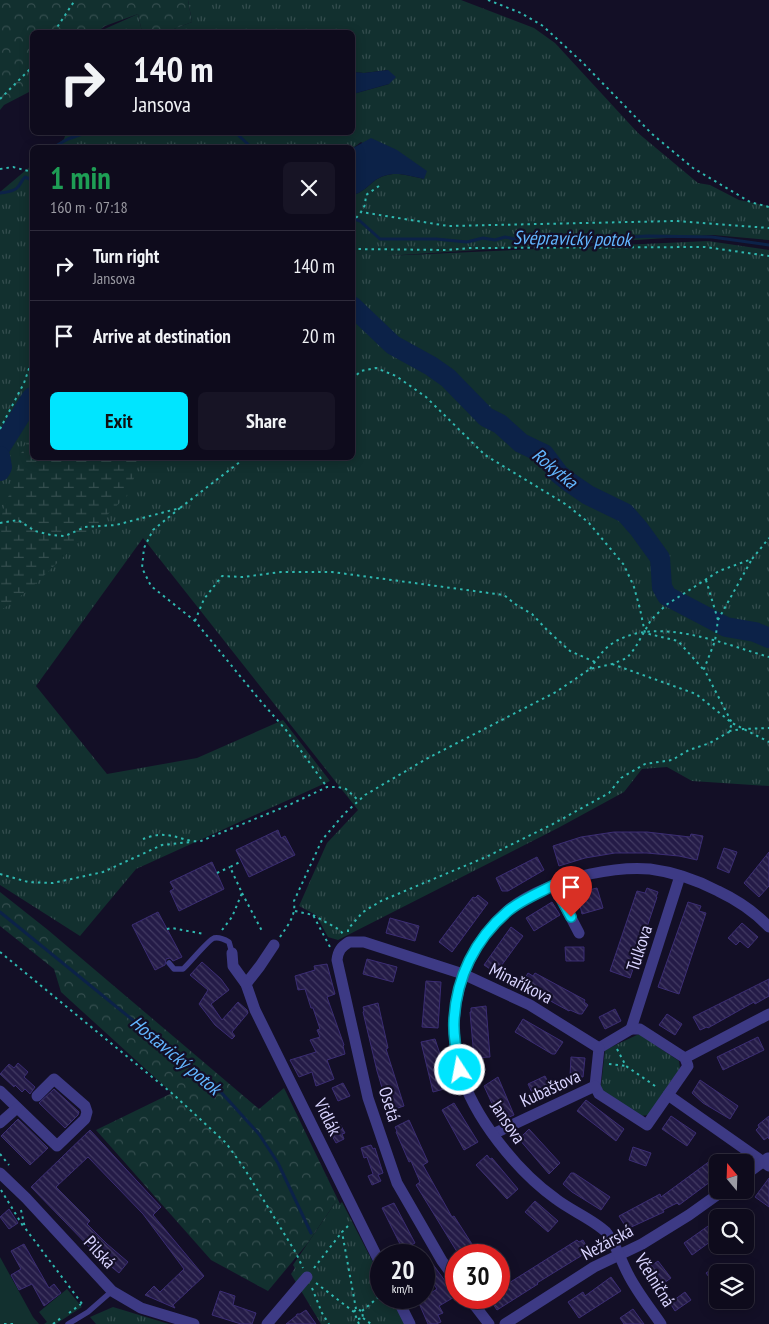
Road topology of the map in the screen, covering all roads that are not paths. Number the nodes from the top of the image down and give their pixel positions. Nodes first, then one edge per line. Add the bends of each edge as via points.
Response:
1 (680, 876) junction
2 (554, 885) junction
3 (769, 909) edge
4 (765, 923) edge
5 (580, 933) dead end
6 (274, 945) road end
7 (232, 953) joint
8 (337, 960) joint
9 (169, 963) dead end
10 (463, 974) junction
11 (246, 984) junction
12 (769, 1014) edge
13 (632, 1029) junction
14 (600, 1048) junction
15 (685, 1058) junction
16 (595, 1086) junction
17 (0, 1091) edge
18 (668, 1095) junction
19 (37, 1096) dead end
20 (17, 1108) junction
21 (0, 1123) edge
22 (494, 1134) junction
23 (767, 1162) edge
24 (754, 1170) edge
25 (0, 1173) edge
26 (711, 1199) edge
27 (371, 1244) edge
28 (619, 1255) junction
29 (445, 1266) edge
30 (307, 1277) road end
31 (112, 1291) junction
32 (402, 1309) edge
33 (477, 1309) edge
34 (68, 1324) edge
35 (194, 1324) edge
36 (267, 1324) edge
37 (410, 1324) edge
38 (489, 1324) edge
39 (505, 1324) edge
40 (661, 1324) edge

1 - 2 street, Jansova via 648,869 621,869
1 - 4 street, Jansova via 734,898
1 - 13 street, Tulkova
2 - 5 street
2 - 10 street, Jansova via 509,910 477,945
3 - 4 street
6 - 11 street
7 - 9 lane via 229,942 214,936 183,969 174,969
7 - 11 street, Vidlák via 234,966
8 - 10 street, Minaříkova via 340,948 349,942 364,942
8 - 29 street, Osetá via 368,1098 397,1183
10 - 14 street, Minaříkova via 530,1005
10 - 22 street, Jansova via 454,1022 460,1070
11 - 27 street, Vidlák via 255,1010
12 - 15 street
13 - 14 street
13 - 15 street via 640,1029
14 - 16 street
15 - 18 street via 688,1066
16 - 18 street via 599,1094 647,1126
16 - 22 street, Kubaštova
17 - 20 street
18 - 23 street
19 - 20 street via 54,1079 85,1106 85,1119 57,1146
20 - 21 street
22 - 28 street, Jansova via 515,1163 540,1188 607,1233
23 - 24 street
25 - 31 street, Pilská
26 - 28 street, Nežárská via 642,1244
28 - 39 street, Nežárská via 594,1267
28 - 40 street, Včelničná via 628,1275
30 - 36 street
31 - 34 lane
31 - 35 street, Pilská via 142,1308
32 - 37 street
33 - 38 street

